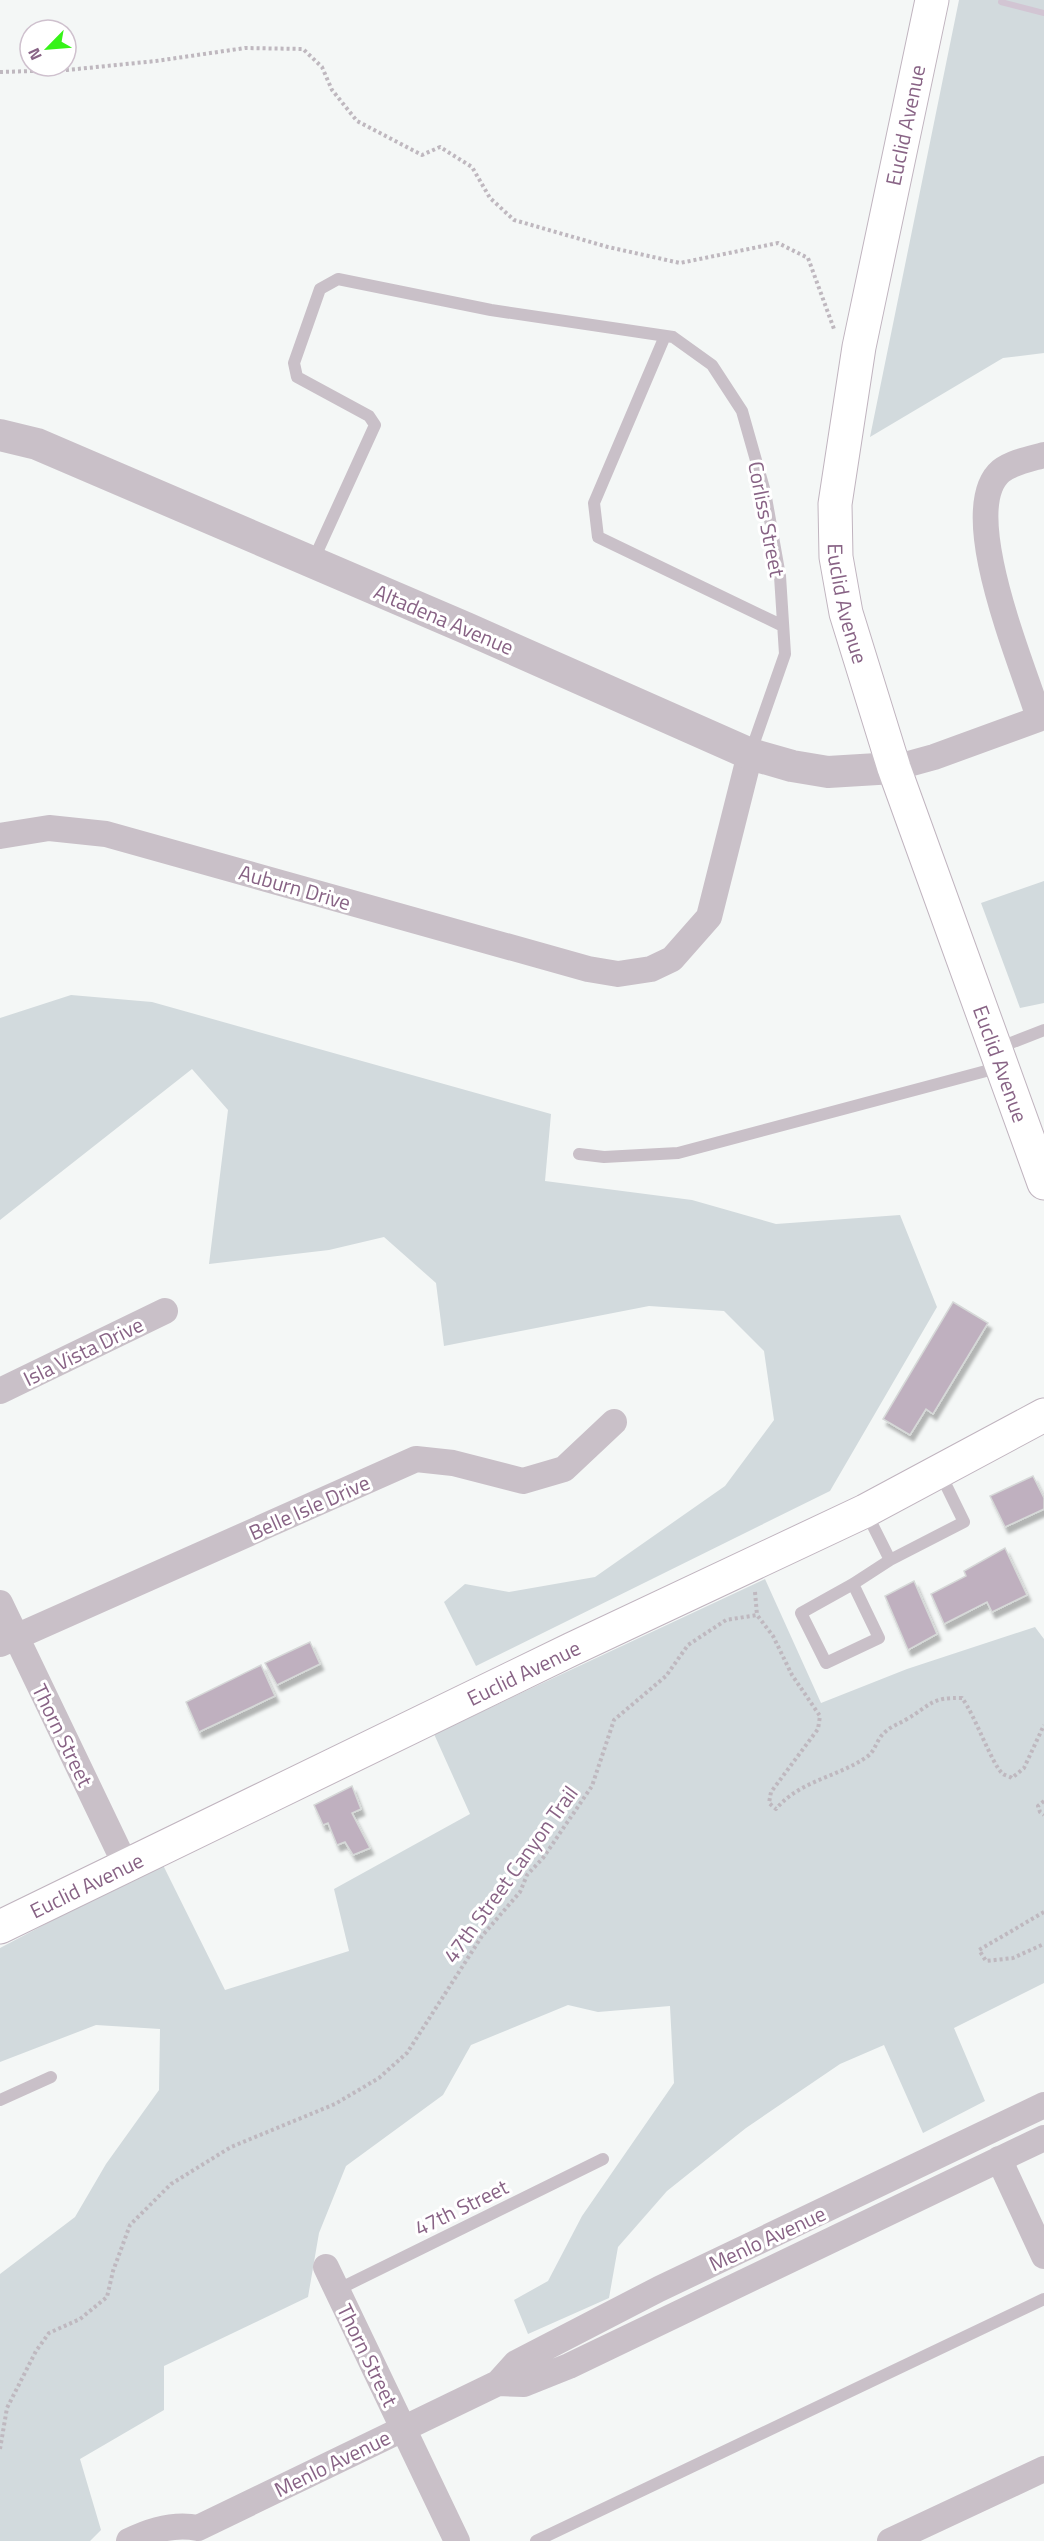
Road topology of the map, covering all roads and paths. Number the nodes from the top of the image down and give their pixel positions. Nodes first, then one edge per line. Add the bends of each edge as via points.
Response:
1 (932, 0) edge
2 (0, 72) edge
3 (665, 336) junction
4 (859, 347) junction
5 (0, 435) edge
6 (1044, 455) edge
7 (313, 562) junction
8 (783, 626) junction
9 (1041, 718) edge
10 (750, 754) junction
11 (894, 768) junction
12 (0, 836) edge
13 (588, 969) joint
14 (1044, 1030) edge
15 (999, 1058) junction
16 (579, 1154) dead end
17 (1044, 1184) edge
18 (165, 1311) dead end
19 (0, 1391) edge
20 (1044, 1416) edge
21 (614, 1422) dead end
22 (940, 1473) junction
23 (865, 1510) junction
24 (890, 1560) junction
25 (853, 1584) junction
26 (0, 1603) edge
27 (8, 1640) edge
28 (1044, 1725) edge
29 (1044, 1801) edge
30 (1044, 1815) edge
31 (126, 1868) junction
32 (1044, 1912) edge
33 (0, 1927) edge
34 (1044, 1944) edge
35 (51, 2077) dead end
36 (0, 2100) edge
37 (1044, 2105) edge
38 (1044, 2138) edge
39 (603, 2159) dead end
40 (999, 2159) junction
41 (1044, 2256) edge
42 (326, 2267) dead end
43 (337, 2290) junction
44 (1044, 2299) edge
45 (498, 2383) junction
46 (403, 2429) junction
47 (0, 2449) edge
48 (1044, 2469) edge
49 (195, 2535) edge
50 (129, 2541) edge
51 (457, 2541) edge
52 (536, 2541) edge
53 (890, 2541) edge

1 - 4 main road, Euclid Avenue
2 - 4 path via 67,70 246,48 303,49 322,67 332,90 357,121 422,156 440,147 472,167 490,198 514,220 680,263 777,243 808,258 836,334
3 - 7 lane, Corliss Street via 491,310 338,279 320,290 294,363 297,377 369,416 375,425
3 - 8 lane, Corliss Street via 673,337 712,364 742,411 765,492 780,576
3 - 8 lane via 594,502 598,537
4 - 11 main road, Euclid Avenue via 835,504 836,557 846,613
5 - 7 street, Altadena Avenue via 37,444
6 - 9 street via 1000,472 990,488 986,507 988,547 998,600
7 - 10 street, Altadena Avenue
8 - 10 lane, Corliss Street via 785,654
9 - 11 street
10 - 11 street, Altadena Avenue via 828,772
10 - 13 street, Corliss Street via 709,917 672,959 651,969 618,974
11 - 15 main road, Euclid Avenue
12 - 13 street, Auburn Drive via 49,828 106,834
14 - 15 lane
15 - 16 lane via 678,1154
15 - 17 main road, Euclid Avenue
18 - 19 street, Isla Vista Drive
20 - 22 main road, Euclid Avenue
21 - 27 street, Belle Isle Drive via 564,1469 523,1481 453,1463 416,1459
22 - 23 main road, Euclid Avenue
22 - 24 lane via 964,1522
23 - 24 lane
23 - 31 main road, Euclid Avenue
24 - 25 lane
25 - 25 lane via 801,1613 826,1664 879,1638
26 - 27 street, Thorn Street
27 - 31 street, Thorn Street
28 - 47 path, 47th Street Canyon Trail via 1024,1768 1012,1778 998,1767 962,1698 935,1701 891,1726 870,1755 807,1784 776,1809 769,1803 771,1792 818,1729 820,1716 757,1615 726,1620 688,1646 666,1676 614,1720 592,1786 527,1875 520,1892 482,1936 407,2053 379,2078 335,2104 231,2147 171,2184 130,2225 107,2297 80,2319 49,2333 36,2351 7,2408
29 - 30 path via 1038,1806
31 - 33 main road, Euclid Avenue
32 - 34 path via 979,1950 986,1961 1013,1958
35 - 36 lane
37 - 45 street, Menlo Avenue via 659,2289 516,2363
38 - 40 street, Menlo Avenue
39 - 43 lane, 47th Street
40 - 41 street
40 - 45 street, Menlo Avenue via 569,2366 524,2384
42 - 43 street, Thorn Street
43 - 46 street, Thorn Street
44 - 52 lane
45 - 46 street, Menlo Avenue
46 - 49 street, Menlo Avenue
46 - 51 street, Thorn Street
48 - 53 street
49 - 50 street, Menlo Avenue via 181,2525

